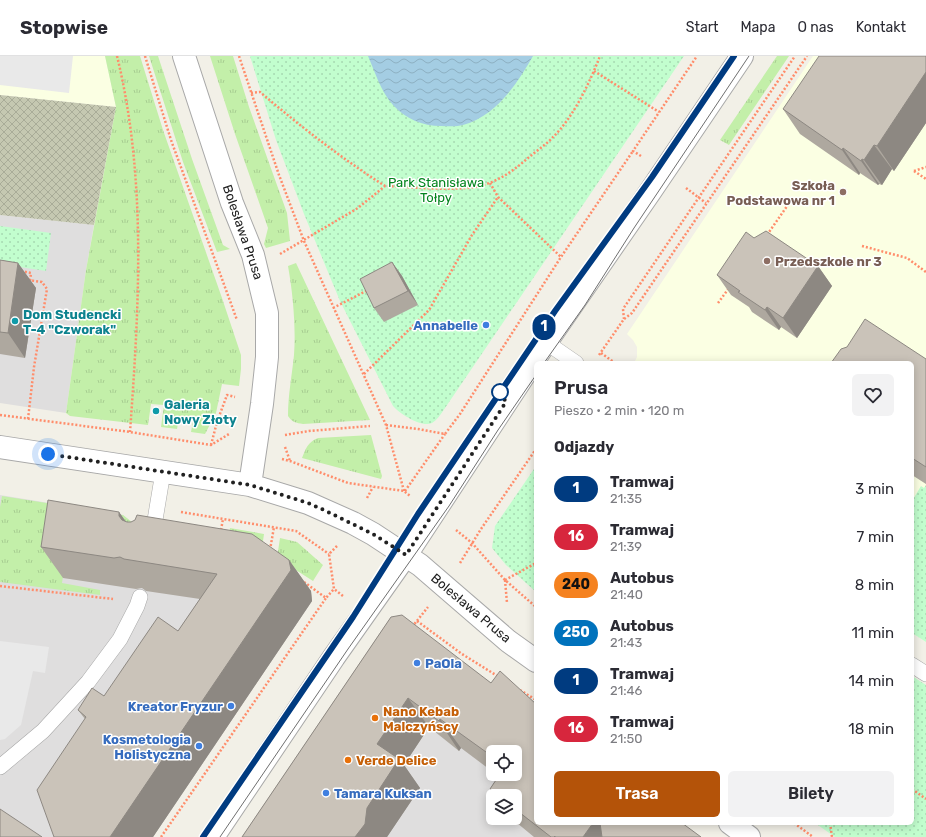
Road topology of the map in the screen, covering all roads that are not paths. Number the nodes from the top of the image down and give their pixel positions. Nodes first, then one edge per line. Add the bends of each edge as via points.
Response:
1 (184, 56) edge
2 (742, 56) edge
3 (547, 343) junction
4 (535, 361) edge
5 (573, 361) edge
6 (534, 363) edge
7 (0, 447) edge
8 (163, 472) junction
9 (250, 485) junction
10 (150, 545) edge
11 (406, 555) junction
12 (140, 596) road end
13 (534, 660) edge
14 (914, 666) edge
15 (926, 674) edge
16 (0, 767) edge
17 (733, 825) edge
18 (213, 837) edge
19 (749, 837) edge

1 - 9 street, Bolesława Prusa via 232,203 253,255 267,313 267,357
2 - 3 street
3 - 4 street
3 - 5 lane
6 - 11 street
7 - 8 street, Bolesława Prusa
8 - 9 street, Bolesława Prusa
8 - 10 lane
9 - 11 street, Bolesława Prusa via 324,510 373,534
11 - 13 street, Bolesława Prusa via 508,641
11 - 18 street
12 - 16 lane via 120,639 88,682 43,731
14 - 15 lane
17 - 19 street

